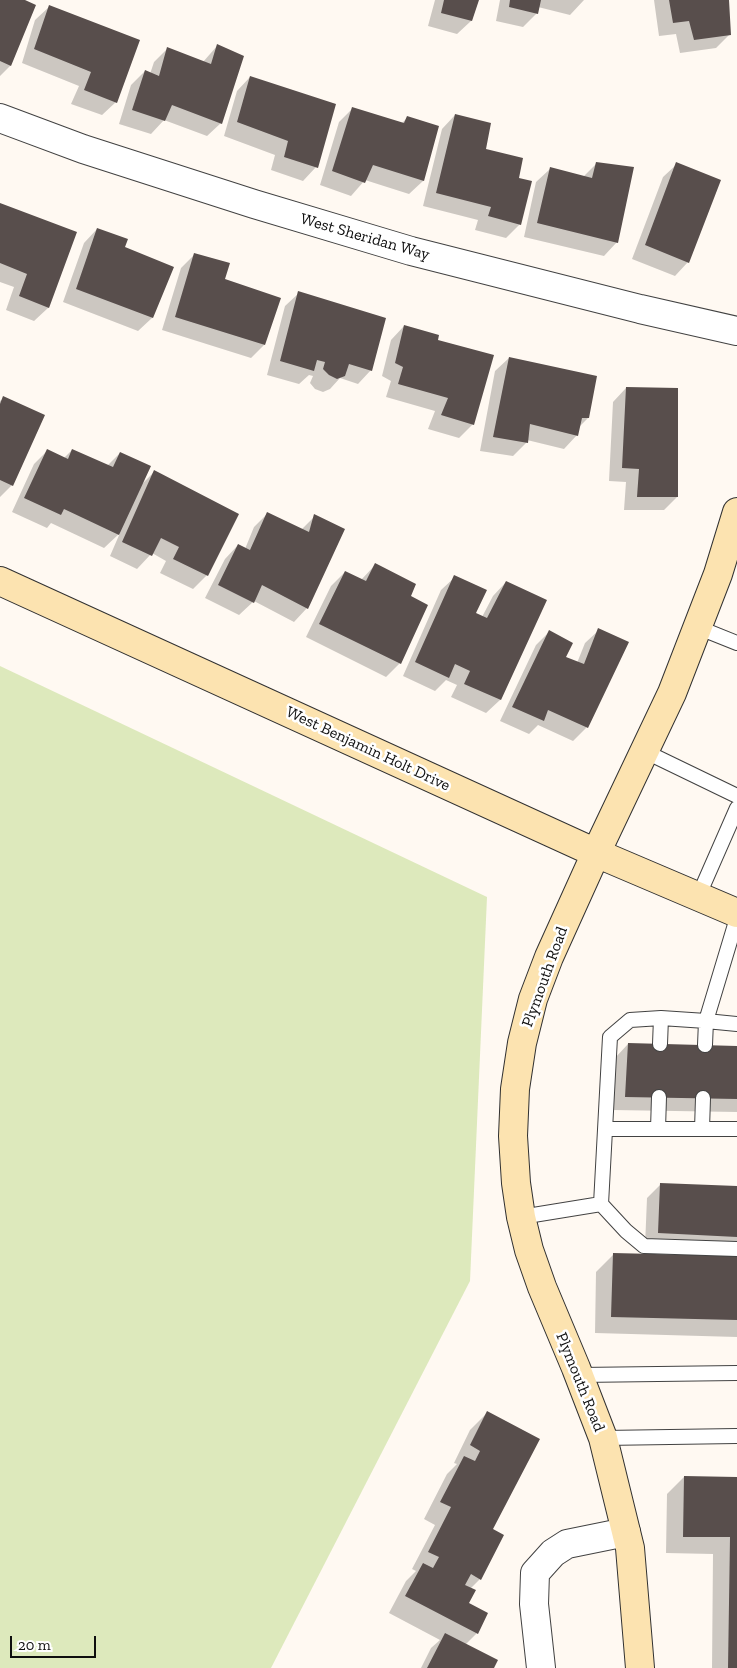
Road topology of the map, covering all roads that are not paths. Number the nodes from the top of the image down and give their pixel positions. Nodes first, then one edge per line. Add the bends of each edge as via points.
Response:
1 (0, 118) edge
2 (737, 332) edge
3 (737, 512) edge
4 (0, 581) edge
5 (697, 627) junction
6 (737, 643) edge
7 (644, 751) junction
8 (737, 796) edge
9 (737, 808) edge
10 (596, 853) junction
11 (698, 896) junction
12 (737, 913) edge
13 (737, 918) edge
14 (661, 1018) junction
15 (706, 1021) junction
16 (737, 1024) edge
17 (660, 1044) dead end
18 (705, 1045) dead end
19 (658, 1097) dead end
20 (703, 1098) dead end
21 (605, 1129) junction
22 (658, 1129) junction
23 (702, 1129) junction
24 (737, 1129) edge
25 (601, 1204) junction
26 (521, 1216) junction
27 (737, 1249) edge
28 (737, 1373) edge
29 (579, 1375) junction
30 (737, 1436) edge
31 (603, 1438) junction
32 (626, 1532) junction
33 (540, 1668) edge
34 (640, 1668) edge

1 - 2 street, West Sheridan Way via 82,149 411,251
3 - 5 street, Plymouth Road
4 - 10 street, West Benjamin Holt Drive
5 - 6 lane
5 - 7 street, Plymouth Road via 672,693
7 - 8 lane
7 - 10 street, Plymouth Road
9 - 11 lane
10 - 11 street, West Benjamin Holt Drive
10 - 26 street, Plymouth Road via 549,957 522,1043 515,1089 513,1136
11 - 12 street, West Benjamin Holt Drive
13 - 15 lane
14 - 15 lane
14 - 17 lane
14 - 21 lane via 630,1020 610,1037
15 - 16 lane
15 - 18 lane
19 - 22 lane
20 - 23 lane
21 - 22 lane
21 - 25 lane
22 - 23 lane
23 - 24 lane
25 - 26 lane
25 - 27 lane via 644,1246
26 - 29 street, Plymouth Road via 542,1288
28 - 29 lane
29 - 31 street, Plymouth Road
30 - 31 lane
31 - 32 street, Plymouth Road
32 - 33 street via 567,1544 553,1552 536,1573 534,1604
32 - 34 street, Plymouth Road

